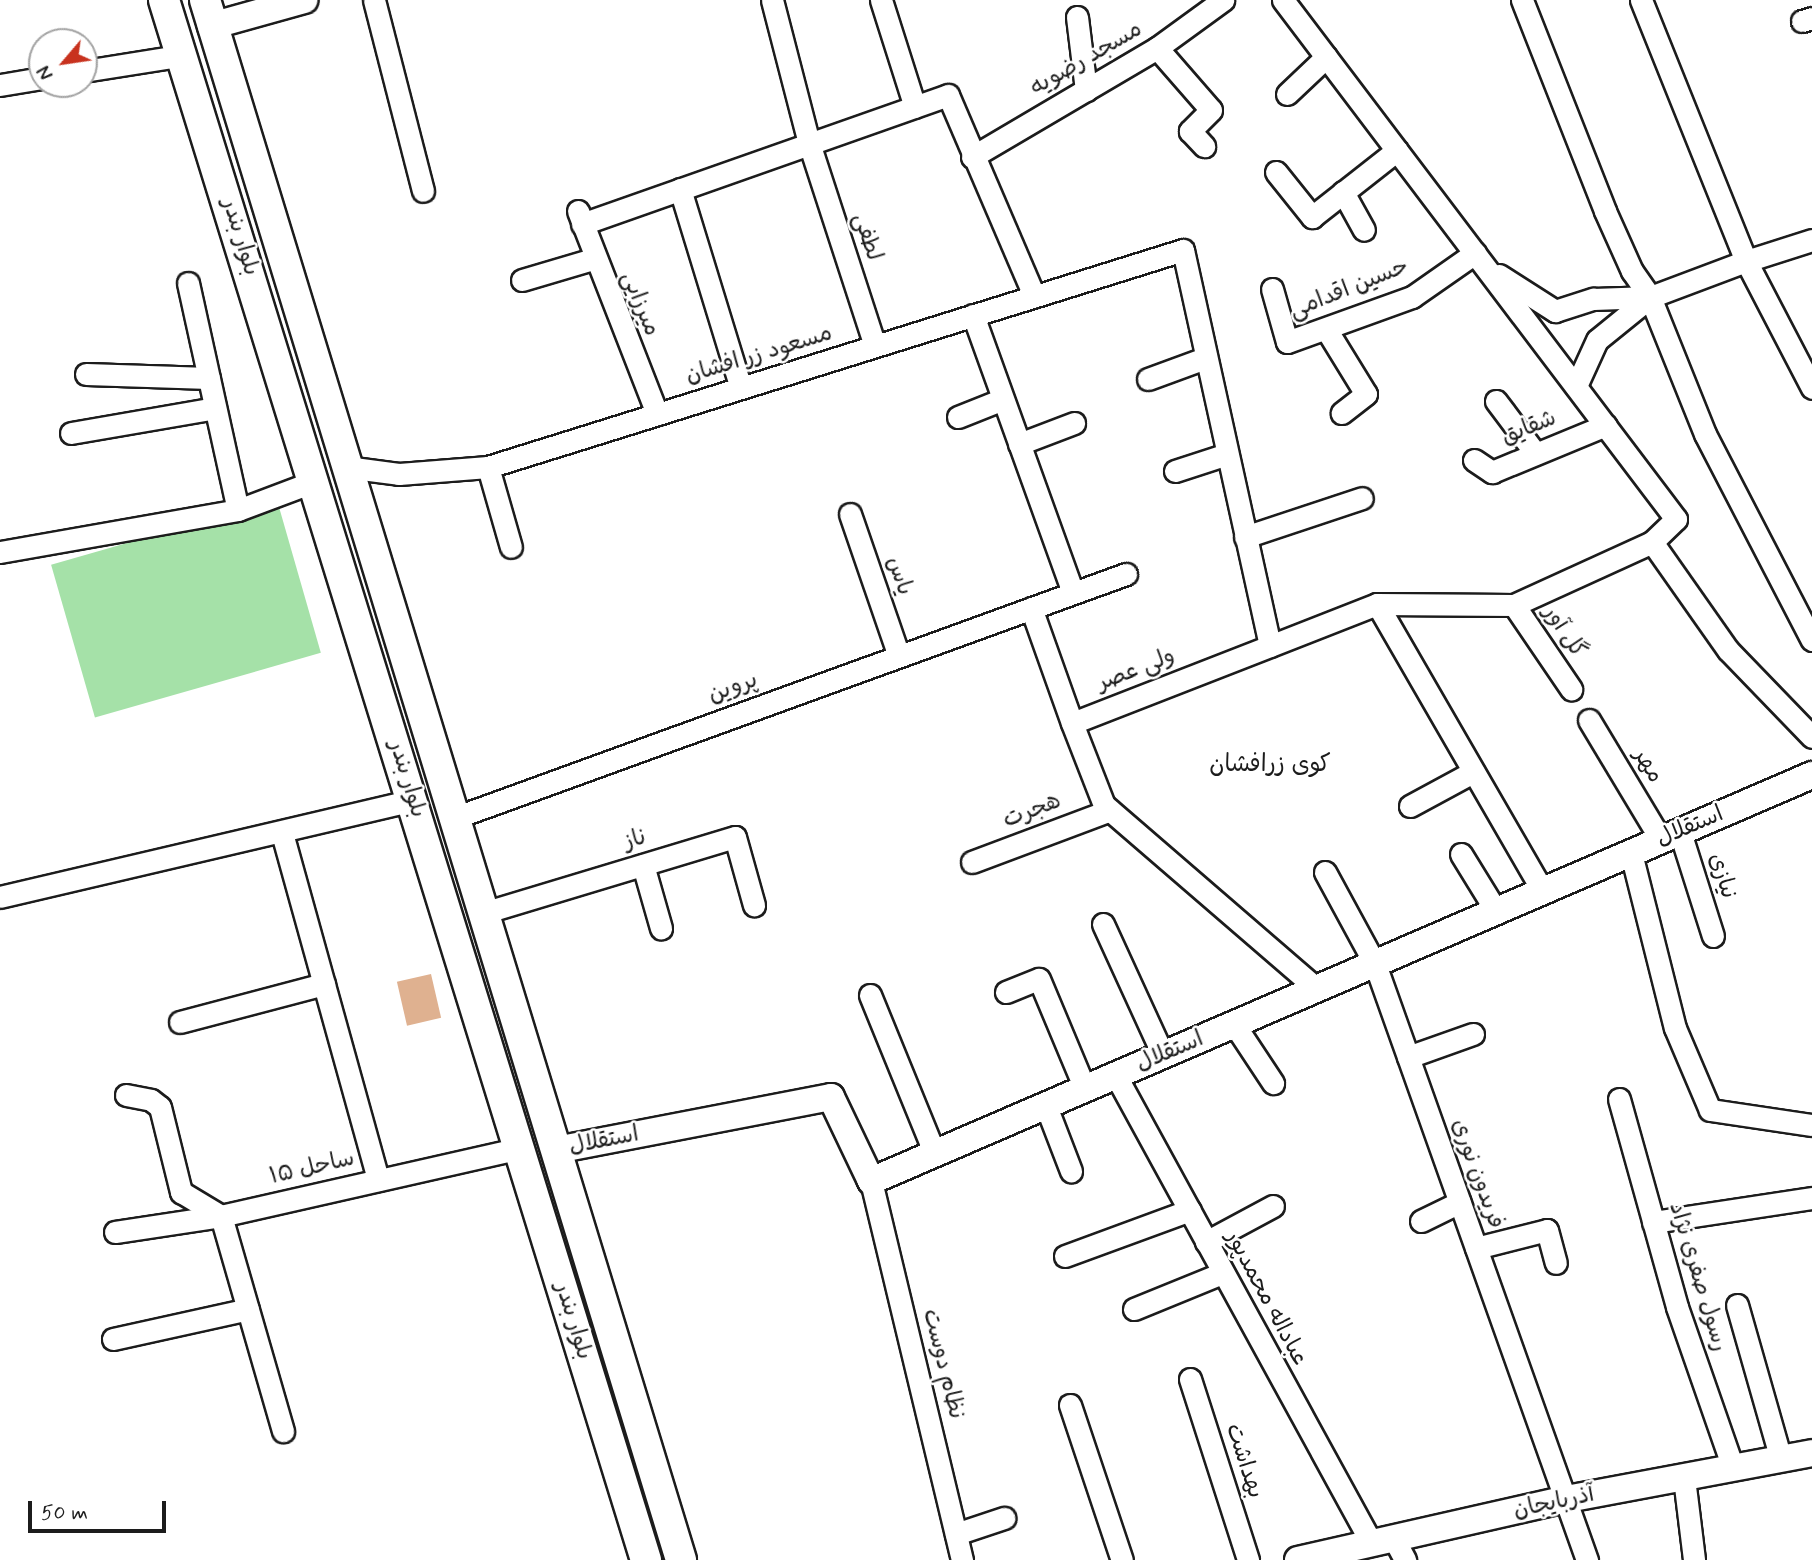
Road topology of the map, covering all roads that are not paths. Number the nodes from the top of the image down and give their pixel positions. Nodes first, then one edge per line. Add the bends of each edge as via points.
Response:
1 (164, 0) edge
2 (304, 0) edge
3 (374, 0) edge
4 (772, 0) edge
5 (881, 0) edge
6 (1223, 0) edge
7 (1283, 0) edge
8 (1522, 0) edge
9 (1641, 0) edge
10 (208, 13) edge
11 (1077, 17) dead end
12 (1157, 48) junction
13 (184, 55) junction
14 (1326, 57) junction
15 (98, 69) edge
16 (28, 80) edge
17 (0, 85) edge
18 (1086, 90) junction
19 (1287, 94) dead end
20 (915, 107) junction
21 (809, 144) junction
22 (1204, 146) dead end
23 (1397, 150) junction
24 (972, 157) junction
25 (1276, 172) dead end
26 (680, 189) junction
27 (423, 191) dead end
28 (1343, 192) junction
29 (1364, 230) dead end
30 (1812, 240) edge
31 (593, 260) junction
32 (1480, 260) junction
33 (1746, 261) junction
34 (522, 280) dead end
35 (188, 283) dead end
36 (1272, 289) dead end
37 (1034, 296) junction
38 (1650, 297) junction
39 (974, 315) junction
40 (1326, 329) junction
41 (875, 346) junction
42 (1205, 358) junction
43 (86, 374) dead end
44 (209, 378) junction
45 (1148, 379) dead end
46 (1576, 386) junction
47 (741, 388) junction
48 (1812, 388) edge
49 (1003, 399) junction
50 (1496, 401) dead end
51 (215, 408) junction
52 (1342, 413) dead end
53 (657, 414) junction
54 (958, 416) dead end
55 (1074, 423) dead end
56 (1606, 425) junction
57 (71, 433) dead end
58 (1019, 444) junction
59 (1227, 454) junction
60 (1536, 454) junction
61 (1474, 460) dead end
62 (346, 467) junction
63 (488, 467) junction
64 (1175, 471) dead end
65 (315, 481) junction
66 (1362, 498) dead end
67 (238, 510) junction
68 (850, 514) dead end
69 (1245, 537) junction
70 (1652, 542) junction
71 (511, 547) dead end
72 (0, 552) edge
73 (1126, 574) dead end
74 (1073, 593) junction
75 (1377, 604) junction
76 (1514, 604) junction
77 (1031, 608) junction
78 (1812, 640) edge
79 (1270, 646) junction
80 (899, 656) junction
81 (1571, 689) dead end
82 (1589, 720) dead end
83 (1072, 723) junction
84 (1812, 737) edge
85 (1474, 772) junction
86 (1812, 775) edge
87 (413, 800) junction
88 (1410, 806) dead end
89 (1110, 810) junction
90 (454, 818) junction
91 (282, 833) junction
92 (1671, 836) junction
93 (1631, 853) junction
94 (1461, 854) dead end
95 (971, 862) dead end
96 (643, 865) junction
97 (1325, 872) dead end
98 (1543, 891) junction
99 (0, 897) edge
100 (754, 905) dead end
101 (1496, 911) junction
102 (483, 913) junction
103 (1103, 924) dead end
104 (661, 928) dead end
105 (1713, 936) dead end
106 (1375, 964) junction
107 (324, 984) junction
108 (1317, 989) junction
109 (1006, 992) dead end
110 (870, 995) dead end
111 (180, 1022) dead end
112 (1234, 1024) junction
113 (1473, 1034) dead end
114 (1163, 1055) junction
115 (1408, 1057) junction
116 (1115, 1076) junction
117 (1273, 1083) dead end
118 (1086, 1089) junction
119 (126, 1095) dead end
120 (1619, 1098) dead end
121 (1046, 1106) junction
122 (1812, 1125) edge
123 (520, 1148) junction
124 (556, 1150) junction
125 (935, 1154) junction
126 (1070, 1171) dead end
127 (377, 1181) junction
128 (871, 1181) junction
129 (1812, 1198) edge
130 (1460, 1202) junction
131 (1273, 1206) dead end
132 (1190, 1210) junction
133 (221, 1216) junction
134 (1421, 1221) dead end
135 (1653, 1222) junction
136 (115, 1232) dead end
137 (1206, 1242) junction
138 (1476, 1248) junction
139 (1065, 1256) dead end
140 (1556, 1263) dead end
141 (1222, 1273) junction
142 (1737, 1305) dead end
143 (248, 1309) junction
144 (1134, 1309) dead end
145 (113, 1339) dead end
146 (1190, 1379) dead end
147 (1070, 1405) dead end
148 (283, 1431) dead end
149 (1812, 1453) edge
150 (1781, 1459) junction
151 (1733, 1468) junction
152 (1684, 1478) junction
153 (1567, 1499) junction
154 (1004, 1518) dead end
155 (956, 1534) junction
156 (1390, 1548) edge
157 (646, 1560) edge
158 (681, 1560) edge
159 (962, 1560) edge
160 (1122, 1560) edge
161 (1248, 1560) edge
162 (1298, 1560) edge
163 (1587, 1560) edge
164 (1694, 1560) edge

1 - 13 main road, بلوار بندر
2 - 10 street
3 - 27 street
4 - 21 street, لطفی
5 - 20 street
6 - 12 street, مسجد رضویه
7 - 14 street
8 - 38 street via 1605,211 1632,271
9 - 33 street
10 - 62 main road, بلوار بندر
11 - 18 street
12 - 18 street, مسجد رضویه
12 - 22 street via 1211,110 1191,131
13 - 15 street
13 - 65 main road, بلوار بندر
14 - 19 street
14 - 23 street
16 - 17 street
18 - 24 street, مسجد رضویه
20 - 21 street
20 - 24 street via 948,95
21 - 26 street
21 - 41 street, لطفی
23 - 28 street
23 - 32 street
24 - 37 street
25 - 28 street via 1312,217
26 - 31 street, میرزایی via 580,217
26 - 47 street
28 - 29 street
30 - 33 street
31 - 34 street
31 - 53 street, میرزایی
32 - 38 street via 1555,311 1593,299
32 - 40 street, حسین اقدامی via 1412,297
32 - 46 street
33 - 38 street
33 - 48 street
35 - 44 street
36 - 40 street, حسین اقدامی via 1287,342
37 - 39 street, مسعود زر افشان
37 - 42 street, مسعود زر افشان via 1183,250
38 - 46 street via 1597,340
38 - 78 street via 1705,434
39 - 41 street, مسعود زر افشان
39 - 49 street
40 - 52 street via 1366,394
41 - 47 street, مسعود زر افشان
42 - 45 street
42 - 59 street
43 - 44 street
44 - 51 street
46 - 56 street
47 - 53 street, مسعود زر افشان
49 - 54 street
49 - 58 street
50 - 60 street
51 - 57 street
51 - 67 street
53 - 63 street, مسعود زر افشان
55 - 58 street
56 - 60 street, شقایق
56 - 70 street via 1676,519
58 - 74 street
59 - 64 street
59 - 69 street
60 - 61 street, شقایق via 1492,472
62 - 63 street, مسعود زر افشان via 399,474
62 - 90 main road, بلوار بندر
63 - 71 street
65 - 67 street
65 - 87 main road, بلوار بندر
66 - 69 street
67 - 72 street
68 - 80 street, یاس
69 - 79 street
70 - 76 street
70 - 84 street via 1728,650
73 - 74 street
74 - 77 street
75 - 76 street
75 - 79 street, ولی عصر
75 - 85 street
76 - 81 street, گل آور
77 - 80 street, پروین
77 - 83 street
79 - 83 street, ولی عصر
80 - 90 street, پروین
82 - 92 street, مهر
83 - 89 street
85 - 88 street
85 - 98 street
86 - 92 street, استقلال
87 - 91 street
87 - 123 main road, بلوار بندر
89 - 95 street, هجرت
89 - 108 street
90 - 102 main road, بلوار بندر
91 - 99 street
91 - 107 street
92 - 93 street, استقلال
92 - 105 street, نیازی
93 - 98 street, استقلال
93 - 122 street via 1675,1028 1710,1110
94 - 101 street
96 - 100 street, ناز via 735,837
96 - 102 street, ناز
96 - 104 street
97 - 106 street, فریدون نوری
98 - 101 street, استقلال
101 - 106 street, استقلال
102 - 124 main road, بلوار بندر
103 - 114 street
106 - 108 street, استقلال
106 - 115 street, فریدون نوری
107 - 111 street
107 - 127 street
108 - 112 street, استقلال
109 - 118 street via 1039,979
110 - 125 street
112 - 114 street, استقلال
112 - 117 street
113 - 115 street
114 - 116 street, استقلال
115 - 130 street, فریدون نوری
116 - 118 street, استقلال
116 - 132 street, عباداله محمدپور
118 - 121 street, استقلال
119 - 133 street via 151,1100 160,1107 181,1192
120 - 135 street, رسول صفری نژاد
121 - 125 street, استقلال
121 - 126 street
123 - 127 street, ساحل ۱۵
123 - 157 main road, بلوار بندر
124 - 128 street, استقلال via 831,1097
124 - 158 main road, بلوار بندر
125 - 128 street, استقلال
127 - 133 street, ساحل ۱۵
128 - 155 street, نظام دوست
129 - 135 street
130 - 134 street
130 - 138 street, فریدون نوری
131 - 137 street
132 - 137 street, عباداله محمدپور
132 - 139 street
133 - 136 street, ساحل ۱۵
133 - 143 street
135 - 151 street, رسول صفری نژاد
137 - 141 street, عباداله محمدپور
138 - 140 street via 1547,1230
138 - 153 street, فریدون نوری
141 - 144 street
141 - 156 street, عباداله محمدپور
142 - 150 street
143 - 145 street
143 - 148 street
146 - 161 street, بهداشت
147 - 160 street
149 - 150 street, آذربایجان
150 - 151 street, آذربایجان
151 - 152 street, آذربایجان
152 - 153 street, آذربایجان
152 - 164 street
153 - 156 street, آذربایجان
153 - 163 street, فریدون نوری
154 - 155 street
155 - 159 street, نظام دوست
156 - 162 street, آذربایجان

